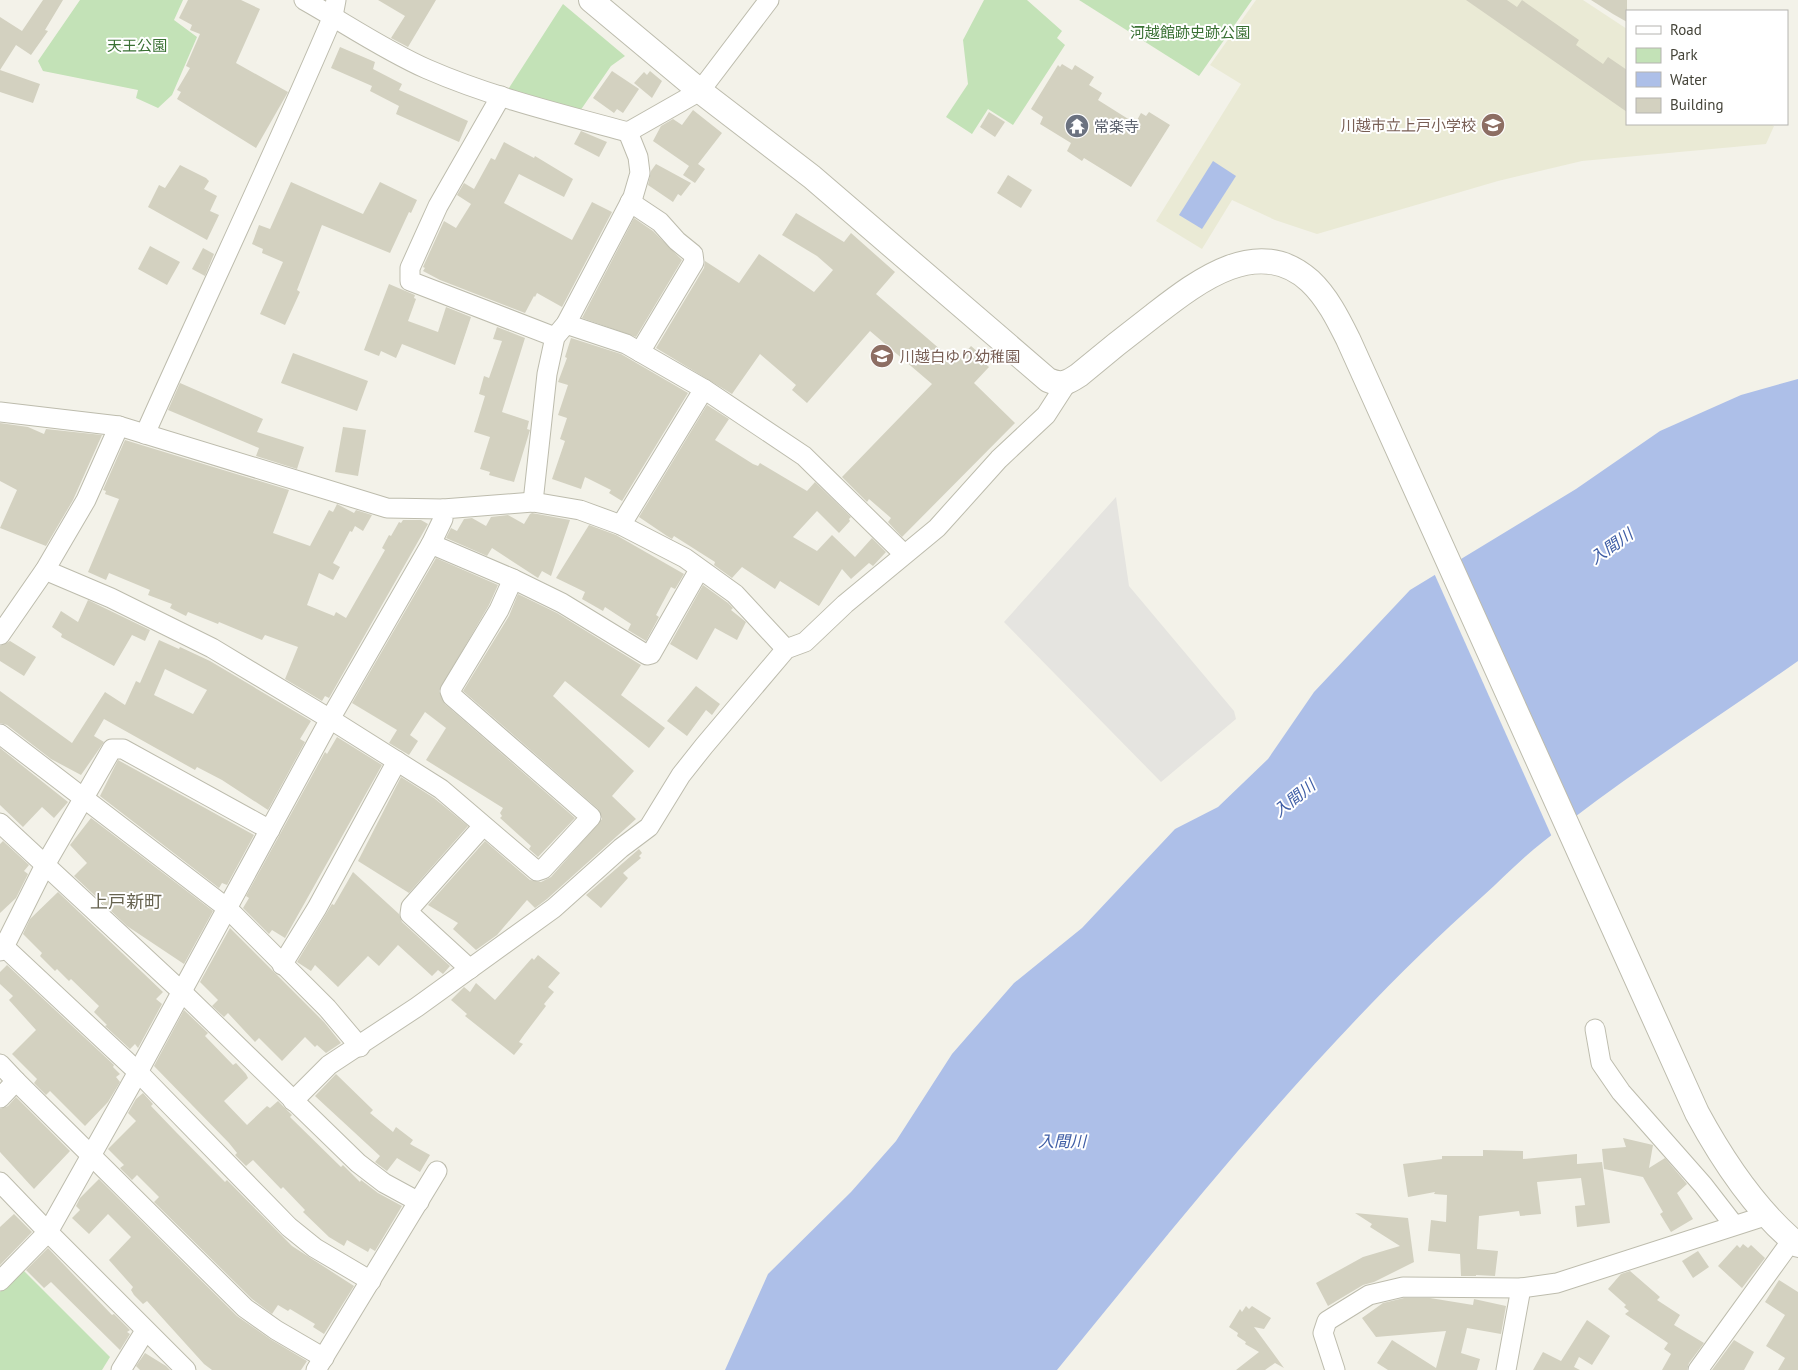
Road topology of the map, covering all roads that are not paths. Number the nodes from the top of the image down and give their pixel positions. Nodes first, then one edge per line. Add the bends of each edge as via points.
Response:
1 (304, 0) edge
2 (591, 0) edge
3 (769, 0) edge
4 (334, 8) edge
5 (700, 92) junction
6 (501, 96) junction
7 (628, 132) junction
8 (630, 202) junction
9 (560, 331) junction
10 (640, 352) junction
11 (1066, 384) junction
12 (704, 389) junction
13 (0, 412) edge
14 (119, 426) junction
15 (145, 434) junction
16 (534, 502) junction
17 (443, 509) junction
18 (621, 525) junction
19 (431, 544) junction
20 (904, 554) junction
21 (45, 570) junction
22 (699, 570) junction
23 (513, 579) junction
24 (0, 635) edge
25 (786, 649) junction
26 (330, 719) junction
27 (0, 734) edge
28 (397, 761) junction
29 (82, 798) junction
30 (0, 823) edge
31 (482, 826) junction
32 (270, 830) junction
33 (45, 865) junction
34 (227, 908) junction
35 (1, 947) edge
36 (282, 965) junction
37 (470, 969) junction
38 (181, 991) junction
39 (1595, 1029) dead end
40 (360, 1046) junction
41 (0, 1064) edge
42 (138, 1072) junction
43 (16, 1082) junction
44 (0, 1098) edge
45 (293, 1102) junction
46 (91, 1156) junction
47 (437, 1171) dead end
48 (0, 1182) edge
49 (418, 1202) junction
50 (1768, 1215) junction
51 (1734, 1226) junction
52 (48, 1232) junction
53 (1795, 1243) edge
54 (0, 1281) edge
55 (371, 1281) junction
56 (1520, 1288) junction
57 (145, 1331) junction
58 (320, 1364) edge
59 (121, 1370) edge
60 (186, 1370) edge
61 (1335, 1370) edge
62 (1506, 1370) edge
63 (1698, 1370) edge

1 - 4 street
2 - 5 street
3 - 5 street
4 - 6 street via 397,54 429,70
4 - 15 street via 271,160
5 - 7 street
5 - 11 street via 812,177 1048,380
6 - 7 street
6 - 9 street via 438,206 410,268 410,281
7 - 8 street via 638,156 640,172
8 - 9 street
8 - 10 street via 660,222 693,254 694,262
9 - 10 street via 615,340
9 - 16 street via 547,374
10 - 12 street
11 - 20 street via 1046,415 999,459 937,528
11 - 50 street via 1173,300 1218,271 1247,262 1266,261 1293,270 1311,282 1335,312 1348,339 1697,1113 1731,1170
12 - 18 street
12 - 20 street via 804,456
13 - 14 street
14 - 15 street
14 - 21 street via 86,500
15 - 17 street via 388,508
16 - 17 street
16 - 18 street via 580,510
17 - 19 street via 443,519
18 - 22 street via 685,558
19 - 23 street
19 - 26 street
20 - 25 street via 805,642
21 - 24 street
21 - 26 street via 111,598 212,648
22 - 23 street via 651,654 647,655 562,603
22 - 25 street via 736,594
23 - 31 street via 499,610 450,691 591,817 543,869 537,871
25 - 37 street via 692,760 649,827 554,908
26 - 28 street
26 - 32 street
27 - 29 street
28 - 31 street via 441,789
28 - 36 street
29 - 32 street via 112,749 123,749
29 - 33 street
29 - 34 street
30 - 33 street
31 - 37 street via 410,907 410,914
32 - 34 street
33 - 35 street
33 - 38 street
34 - 36 street
34 - 38 street
35 - 42 street
36 - 40 street via 327,1008
37 - 40 street
38 - 42 street
38 - 45 street
39 - 51 street via 1601,1064
40 - 45 street via 329,1065
41 - 43 street
42 - 46 street
42 - 55 street via 289,1228 323,1254
43 - 44 street
43 - 46 street
45 - 49 street via 358,1164
46 - 52 street
46 - 58 street via 246,1308
47 - 49 street
48 - 52 street
49 - 55 street
50 - 51 street
50 - 53 street
51 - 56 street via 1557,1283
52 - 54 street
52 - 57 street
53 - 63 street
55 - 58 street
56 - 61 street via 1403,1287 1369,1295 1327,1321 1323,1333
56 - 62 street
57 - 59 street
57 - 60 street

